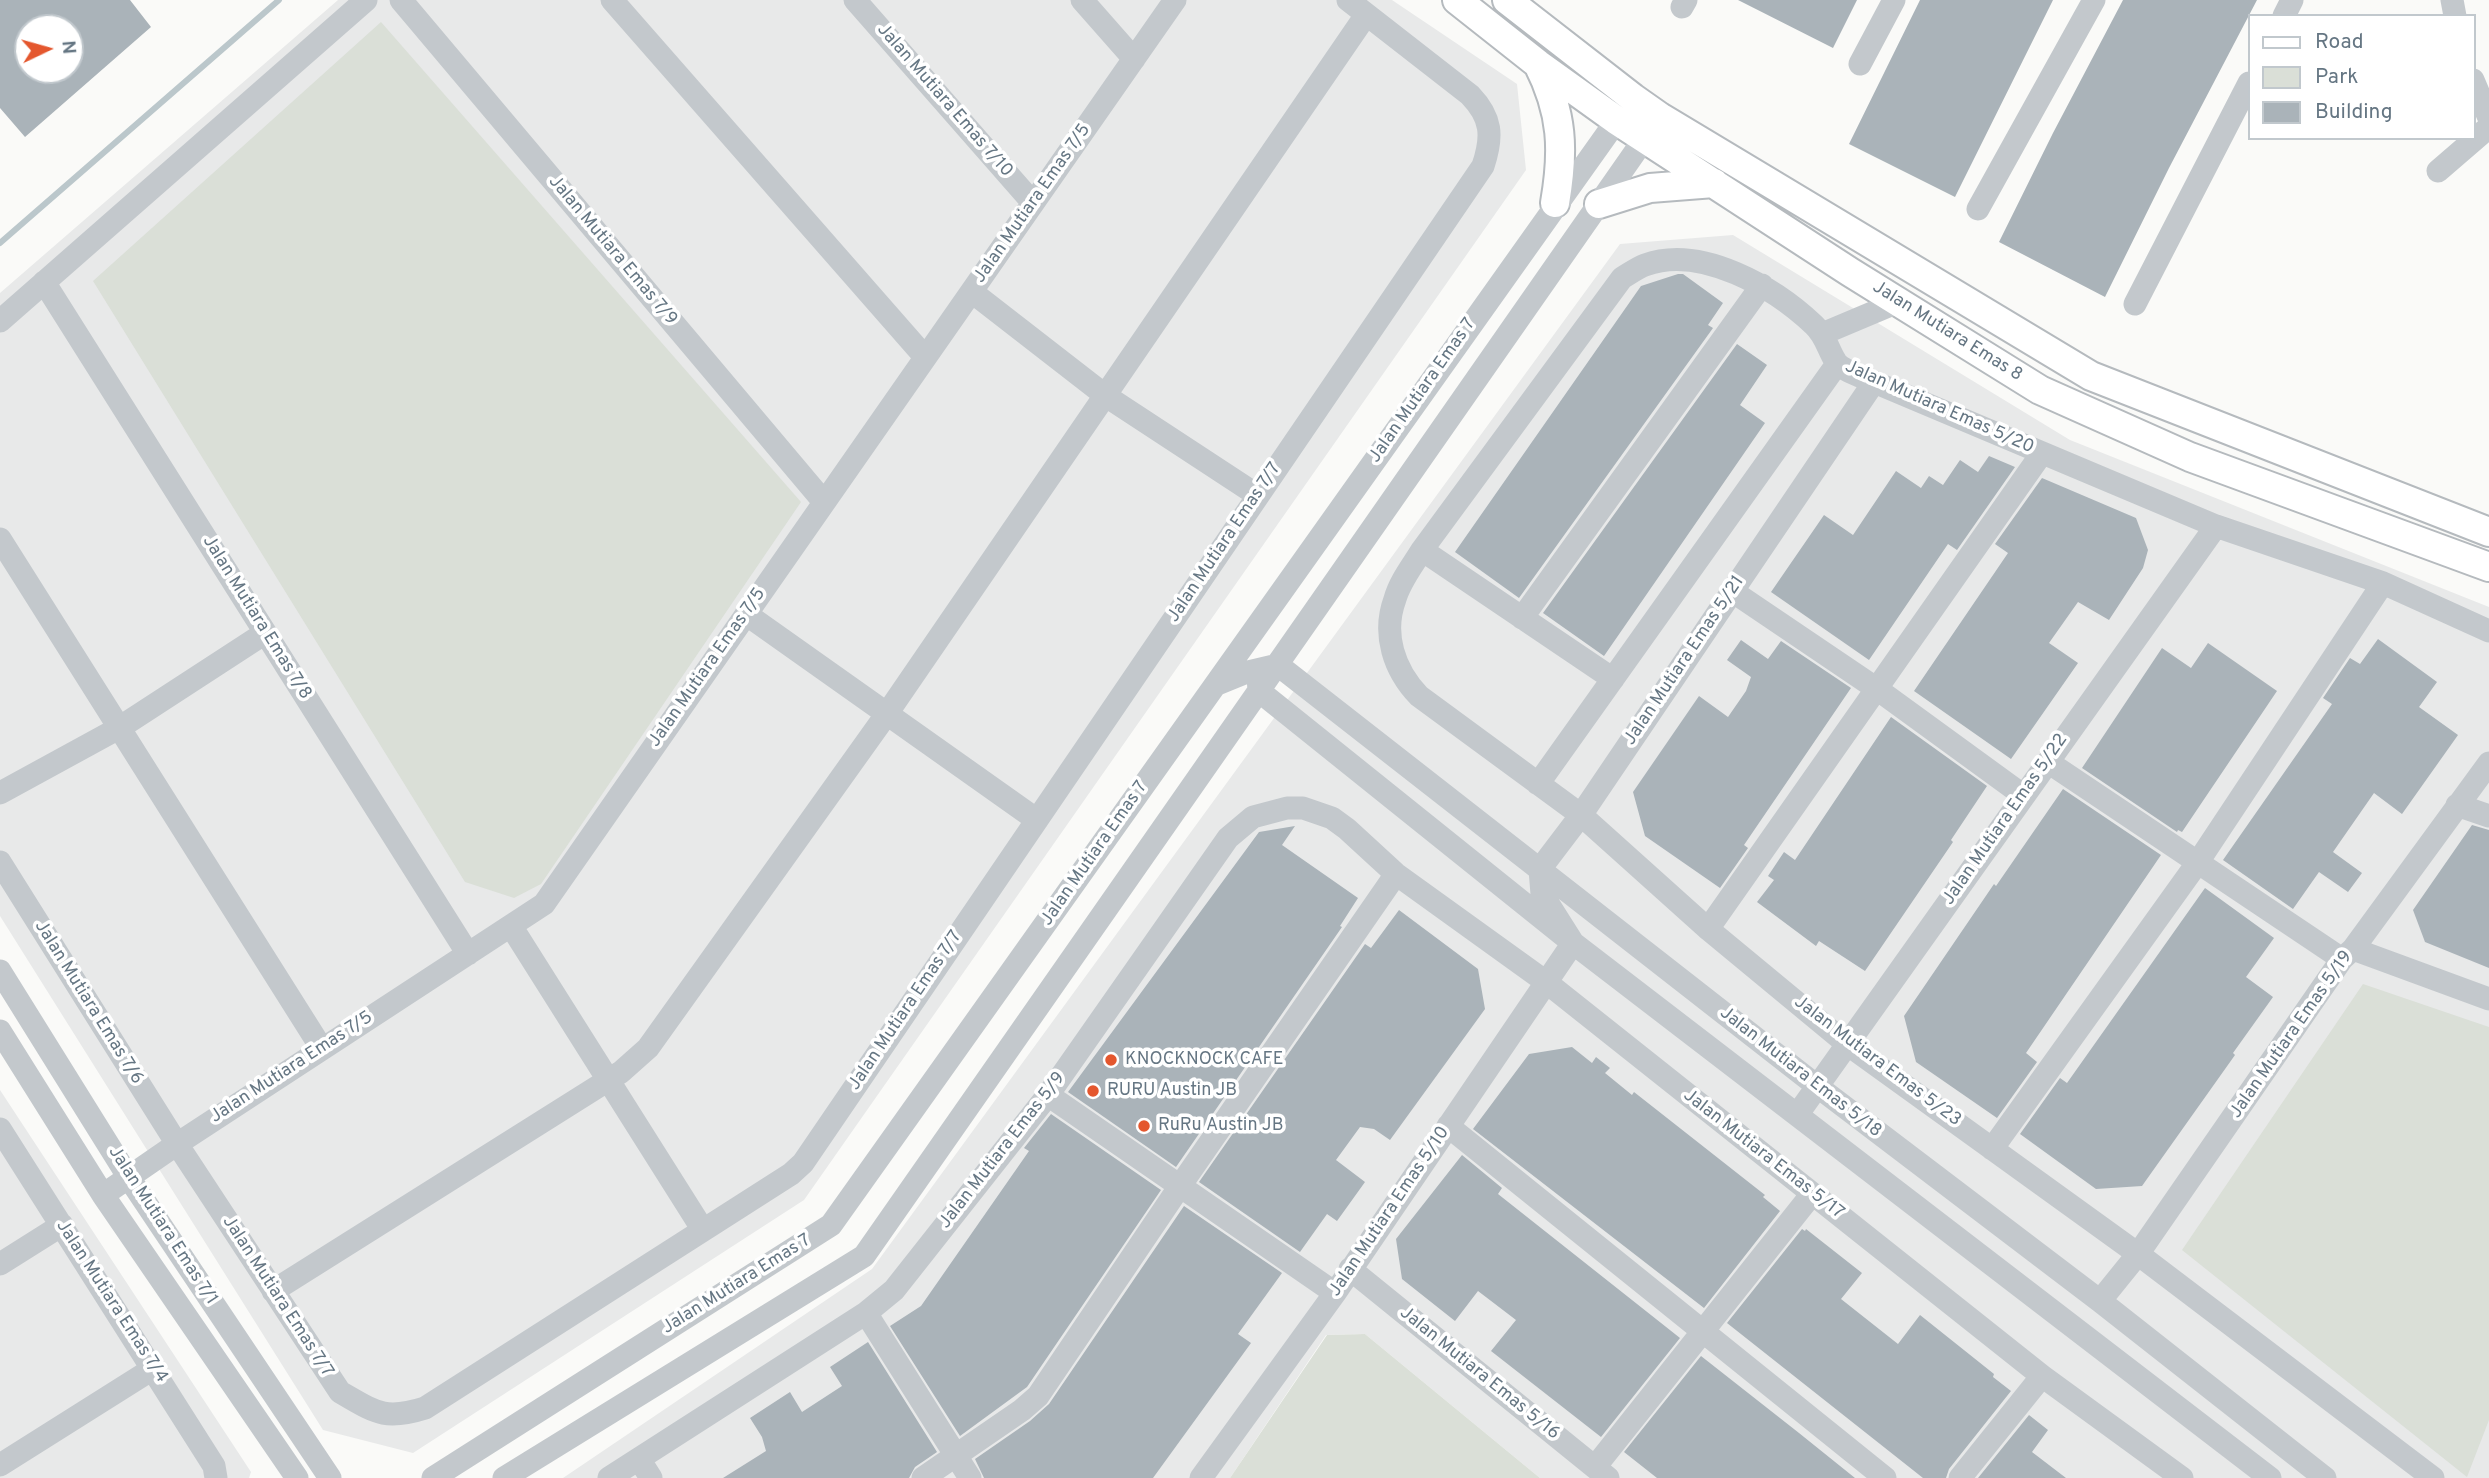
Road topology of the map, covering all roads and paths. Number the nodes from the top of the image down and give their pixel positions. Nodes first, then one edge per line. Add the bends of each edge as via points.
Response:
1 (366, 0) edge
2 (401, 0) edge
3 (612, 0) edge
4 (855, 0) edge
5 (1082, 0) edge
6 (1175, 0) edge
7 (1348, 0) edge
8 (1457, 0) edge
9 (1507, 0) edge
10 (1894, 0) edge
11 (2094, 0) edge
12 (1366, 15) junction
13 (1134, 59) junction
14 (1538, 64) junction
15 (1860, 64) dead end
16 (2248, 85) edge
17 (2475, 85) edge
18 (1624, 109) junction
19 (2489, 118) edge
20 (1652, 127) junction
21 (2489, 127) edge
22 (2475, 139) edge
23 (2474, 140) edge
24 (2438, 171) dead end
25 (1714, 183) junction
26 (1033, 203) junction
27 (1555, 204) junction
28 (1599, 204) junction
29 (1978, 209) dead end
30 (44, 282) junction
31 (1762, 285) junction
32 (972, 292) junction
33 (1898, 302) junction
34 (2135, 304) dead end
35 (0, 321) edge
36 (1822, 334) junction
37 (925, 357) junction
38 (1837, 364) junction
39 (1874, 382) junction
40 (1106, 396) junction
41 (2042, 453) junction
42 (1257, 495) junction
43 (824, 502) junction
44 (2216, 526) junction
45 (2489, 532) edge
46 (0, 539) edge
47 (1422, 550) junction
48 (2489, 567) edge
49 (2383, 583) junction
50 (1732, 591) junction
51 (1395, 598) joint
52 (746, 614) junction
53 (1264, 618) junction
54 (1522, 618) junction
55 (2489, 631) edge
56 (265, 634) junction
57 (1265, 675) junction
58 (1613, 679) junction
59 (1215, 685) junction
60 (1877, 689) junction
61 (886, 715) junction
62 (119, 728) junction
63 (2048, 762) junction
64 (2487, 763) edge
65 (1538, 783) junction
66 (0, 793) edge
67 (2024, 796) junction
68 (2457, 805) junction
69 (1581, 815) junction
70 (2489, 816) edge
71 (1037, 820) junction
72 (1347, 829) joint
73 (0, 862) edge
74 (2197, 862) junction
75 (1540, 869) junction
76 (1396, 874) junction
77 (511, 926) junction
78 (1708, 929) junction
79 (1573, 943) junction
80 (468, 954) junction
81 (2347, 954) junction
82 (0, 971) edge
83 (1546, 982) junction
84 (2489, 999) edge
85 (0, 1031) edge
86 (1847, 1044) junction
87 (322, 1049) junction
88 (607, 1080) junction
89 (1817, 1086) junction
90 (1048, 1095) junction
91 (1797, 1115) junction
92 (1448, 1126) junction
93 (0, 1129) edge
94 (177, 1144) junction
95 (1992, 1149) junction
96 (129, 1178) junction
97 (1180, 1186) junction
98 (1812, 1194) junction
99 (103, 1195) junction
100 (62, 1226) junction
101 (704, 1230) junction
102 (2138, 1254) junction
103 (0, 1264) edge
104 (1350, 1269) junction
105 (273, 1291) junction
106 (1335, 1293) junction
107 (2101, 1301) junction
108 (866, 1313) junction
109 (1703, 1331) junction
110 (154, 1368) junction
111 (2042, 1376) junction
112 (957, 1456) junction
113 (0, 1465) edge
114 (645, 1469) edge
115 (1601, 1473) edge
116 (293, 1475) edge
117 (335, 1477) edge
118 (216, 1478) edge
119 (432, 1478) edge
120 (504, 1478) edge
121 (609, 1478) edge
122 (923, 1478) edge
123 (970, 1478) edge
124 (1201, 1478) edge
125 (1885, 1478) edge
126 (1960, 1478) edge
127 (2182, 1478) edge
128 (2270, 1478) edge
129 (2325, 1478) edge
130 (2433, 1478) edge

1 - 30 street
2 - 43 street, Jalan Mutiara Emas 7/9
3 - 37 street
4 - 26 street, Jalan Mutiara Emas 7/10
5 - 13 street
6 - 13 street, Jalan Mutiara Emas 7/5
7 - 12 street
8 - 14 main road, Jalan Mutiara Emas 8
9 - 18 main road, Jalan Mutiara Emas 8
10 - 15 street
11 - 29 street
12 - 40 street
12 - 42 street, Jalan Mutiara Emas 7/7 via 1470,94 1487,119 1489,149 1483,166
13 - 26 street, Jalan Mutiara Emas 7/5
14 - 18 main road, Jalan Mutiara Emas 8
14 - 27 main road via 1552,91 1560,131 1561,168
16 - 34 street
17 - 19 street
18 - 20 main road, Jalan Mutiara Emas 8
18 - 27 street, Jalan Mutiara Emas 7
20 - 25 main road, Jalan Mutiara Emas 8
20 - 28 street
20 - 45 main road, Jalan Mutiara Emas 8 via 2091,376
21 - 22 street
23 - 24 street
25 - 28 main road via 1650,188
25 - 33 main road, Jalan Mutiara Emas 8
26 - 32 street, Jalan Mutiara Emas 7/5
27 - 53 street, Jalan Mutiara Emas 7
28 - 57 street
30 - 35 street
30 - 56 street, Jalan Mutiara Emas 7/8
31 - 36 street, Jalan Mutiara Emas 5/20
31 - 47 street, Jalan Mutiara Emas 5/20 via 1717,266 1677,259 1645,265 1622,278
31 - 54 street
32 - 37 street, Jalan Mutiara Emas 7/5
32 - 40 street
33 - 36 street
33 - 48 main road, Jalan Mutiara Emas 8 via 2053,395 2190,457
36 - 38 street, Jalan Mutiara Emas 5/20
37 - 43 street, Jalan Mutiara Emas 7/5
38 - 39 street, Jalan Mutiara Emas 5/20
38 - 58 street
39 - 41 street, Jalan Mutiara Emas 5/20
39 - 50 street, Jalan Mutiara Emas 5/21
40 - 42 street
40 - 61 street
41 - 44 street, Jalan Mutiara Emas 5/20
41 - 60 street
42 - 71 street, Jalan Mutiara Emas 7/7
43 - 52 street, Jalan Mutiara Emas 7/5
44 - 49 street, Jalan Mutiara Emas 5/20
44 - 63 street, Jalan Mutiara Emas 5/22
46 - 62 street
47 - 51 street, Jalan Mutiara Emas 5/20
47 - 54 street
49 - 55 street, Jalan Mutiara Emas 5/20
49 - 74 street
50 - 60 street
50 - 69 street, Jalan Mutiara Emas 5/21
51 - 65 street, Jalan Mutiara Emas 5/23 via 1391,643 1408,685
52 - 61 street
52 - 77 street, Jalan Mutiara Emas 7/5 via 544,904
53 - 57 street via 1258,643
53 - 59 street, Jalan Mutiara Emas 7
54 - 58 street
56 - 62 street
56 - 80 street, Jalan Mutiara Emas 7/8
57 - 59 street via 1235,676
57 - 75 street, Jalan Mutiara Emas 5/18
57 - 79 street, Jalan Mutiara Emas 5/18
57 - 120 street via 864,1256
58 - 65 street
59 - 119 street, Jalan Mutiara Emas 7 via 831,1225
60 - 67 street
60 - 78 street
61 - 71 street
61 - 88 street via 648,1048
62 - 66 street
62 - 87 street
63 - 67 street, Jalan Mutiara Emas 5/22
63 - 74 street
64 - 68 street, Jalan Mutiara Emas 5/19
65 - 69 street, Jalan Mutiara Emas 5/23
67 - 86 street, Jalan Mutiara Emas 5/22
68 - 70 street
68 - 81 street, Jalan Mutiara Emas 5/19
69 - 75 street, Jalan Mutiara Emas 5/21
69 - 78 street, Jalan Mutiara Emas 5/23
71 - 101 street, Jalan Mutiara Emas 7/7 via 800,1167
72 - 76 street, Jalan Mutiara Emas 5/17
72 - 90 street, Jalan Mutiara Emas 5/9 via 1303,808 1267,812 1242,825 1228,838
73 - 94 street, Jalan Mutiara Emas 7/6
74 - 81 street
74 - 95 street
75 - 79 street via 1545,900
75 - 89 street, Jalan Mutiara Emas 5/18
76 - 83 street, Jalan Mutiara Emas 5/17
76 - 97 street
77 - 80 street, Jalan Mutiara Emas 7/5
77 - 88 street
78 - 86 street, Jalan Mutiara Emas 5/23
79 - 83 street, Jalan Mutiara Emas 5/10
79 - 91 street, Jalan Mutiara Emas 5/18
80 - 87 street, Jalan Mutiara Emas 7/5
81 - 84 street
81 - 102 street, Jalan Mutiara Emas 5/19
82 - 96 street, Jalan Mutiara Emas 7/1
83 - 92 street, Jalan Mutiara Emas 5/10
83 - 98 street, Jalan Mutiara Emas 5/17
85 - 99 street, Jalan Mutiara Emas 7/1
86 - 89 street, Jalan Mutiara Emas 5/22
86 - 95 street, Jalan Mutiara Emas 5/23
87 - 94 street, Jalan Mutiara Emas 7/5
88 - 101 street
88 - 105 street
89 - 91 street, Jalan Mutiara Emas 5/22
89 - 107 street, Jalan Mutiara Emas 5/18
90 - 97 street
90 - 108 street, Jalan Mutiara Emas 5/9 via 899,1284
91 - 128 street, Jalan Mutiara Emas 5/18
92 - 104 street, Jalan Mutiara Emas 5/10
92 - 109 street
93 - 100 street, Jalan Mutiara Emas 7/4
94 - 96 street, Jalan Mutiara Emas 7/5
94 - 105 street, Jalan Mutiara Emas 7/7
95 - 102 street, Jalan Mutiara Emas 5/23
96 - 99 street, Jalan Mutiara Emas 7/5
96 - 117 street, Jalan Mutiara Emas 7/1
97 - 106 street
97 - 112 street via 1038,1396
98 - 109 street
98 - 111 street, Jalan Mutiara Emas 5/17
99 - 116 street, Jalan Mutiara Emas 7/1
100 - 103 street
100 - 110 street, Jalan Mutiara Emas 7/4
101 - 105 street, Jalan Mutiara Emas 7/7 via 425,1408 403,1415 378,1413 340,1392
102 - 107 street, Jalan Mutiara Emas 5/19
102 - 130 street, Jalan Mutiara Emas 5/23
104 - 106 street, Jalan Mutiara Emas 5/10
104 - 115 street, Jalan Mutiara Emas 5/16
106 - 124 street, Jalan Mutiara Emas 5/10
107 - 129 street, Jalan Mutiara Emas 5/18
108 - 112 street
108 - 114 street, Jalan Mutiara Emas 5/9
109 - 115 street
109 - 125 street
110 - 113 street
110 - 118 street, Jalan Mutiara Emas 7/4 via 214,1466
111 - 126 street
111 - 127 street, Jalan Mutiara Emas 5/17
112 - 122 street
112 - 123 street
114 - 121 street, Jalan Mutiara Emas 5/9

